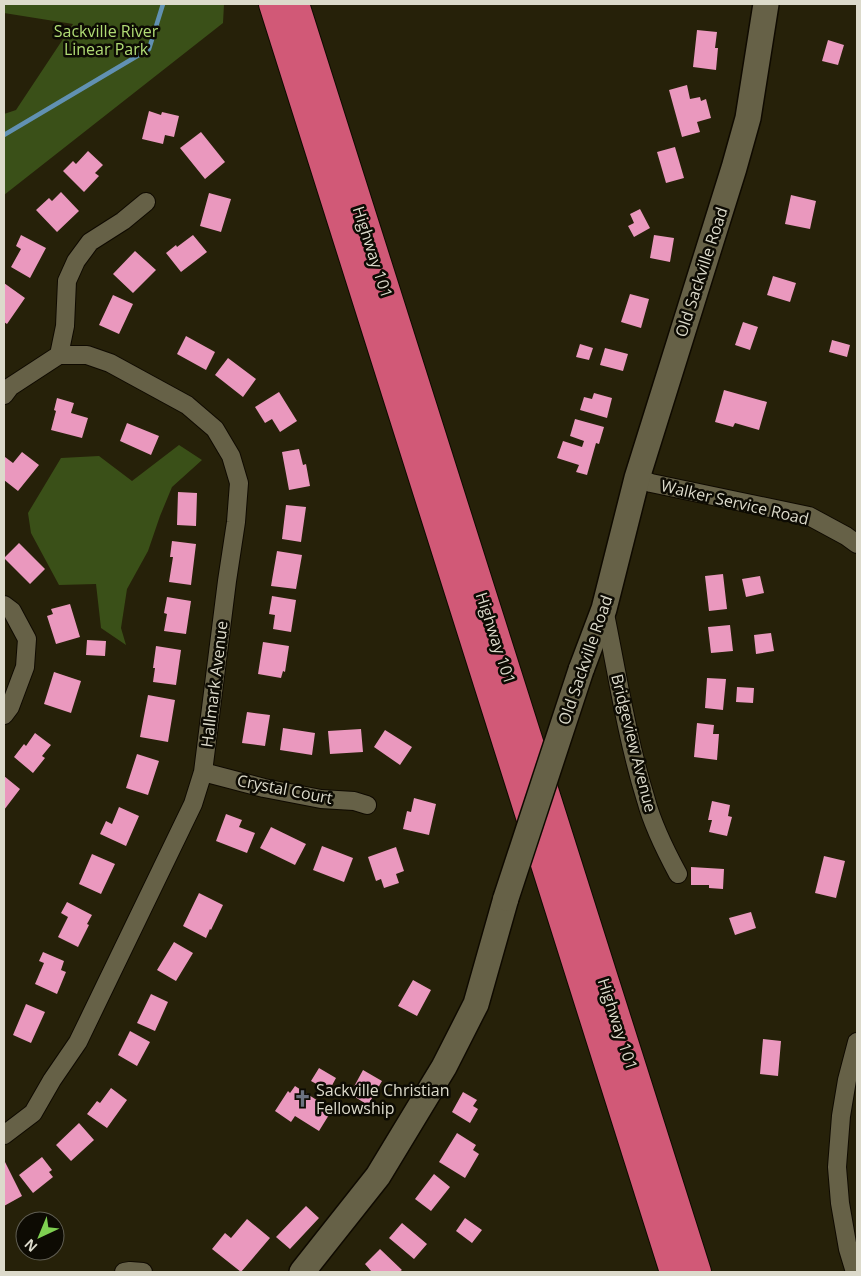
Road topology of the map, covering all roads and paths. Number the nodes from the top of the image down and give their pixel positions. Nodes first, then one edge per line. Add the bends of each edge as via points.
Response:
1 (273, 4) edge
2 (295, 4) edge
3 (766, 4) edge
4 (146, 202) dead end
5 (59, 355) junction
6 (4, 395) edge
7 (637, 478) junction
8 (857, 544) edge
9 (4, 605) edge
10 (604, 609) junction
11 (4, 715) edge
12 (203, 772) junction
13 (367, 805) dead end
14 (678, 874) dead end
15 (857, 1042) edge
16 (4, 1135) edge
17 (124, 1272) edge
18 (142, 1272) edge
19 (302, 1272) edge
20 (674, 1272) edge
21 (697, 1272) edge
22 (855, 1272) edge

1 - 20 highway, Highway 101
2 - 21 highway, Highway 101
3 - 7 street, Old Sackville Road via 746,126
4 - 5 street via 90,242 76,261 67,281 65,326
5 - 6 street via 10,387
5 - 12 street, Hallmark Avenue via 87,355 187,405 216,429 231,456 239,483 236,522
7 - 8 street, Walker Service Road via 809,516
7 - 10 street, Old Sackville Road
9 - 11 street via 12,611 26,639 25,667
10 - 14 street, Bridgeview Avenue via 646,801
10 - 19 street, Old Sackville Road, bridge via 506,898 476,1004 444,1067 378,1176
12 - 13 street, Crystal Court via 264,788
12 - 16 street, Hallmark Avenue via 193,804 78,1042 33,1112
15 - 22 street via 841,1116 837,1167 848,1250
17 - 18 street

